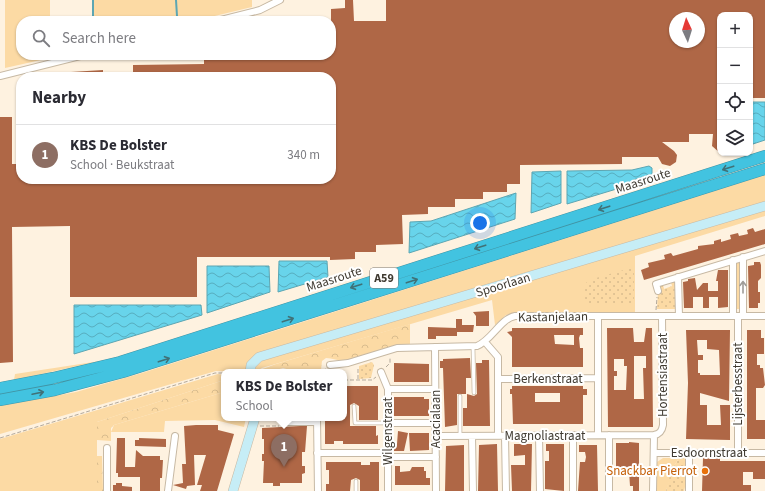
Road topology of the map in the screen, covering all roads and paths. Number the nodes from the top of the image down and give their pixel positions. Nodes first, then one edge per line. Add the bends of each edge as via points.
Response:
1 (280, 0) edge
2 (237, 16) edge
3 (64, 60) edge
4 (16, 72) edge
5 (16, 72) edge
6 (0, 76) edge
7 (765, 156) edge
8 (765, 169) edge
9 (765, 206) edge
10 (765, 251) edge
11 (743, 257) junction
12 (733, 260) junction
13 (678, 277) junction
14 (658, 291) joint
15 (598, 316) junction
16 (659, 316) junction
17 (678, 316) junction
18 (738, 316) junction
19 (765, 316) edge
20 (485, 342) junction
21 (435, 347) junction
22 (474, 347) junction
23 (391, 350) junction
24 (356, 360) junction
25 (330, 365) dead end
26 (250, 369) edge
27 (381, 372) junction
28 (221, 373) edge
29 (598, 378) junction
30 (498, 379) junction
31 (347, 380) edge
32 (358, 380) junction
33 (0, 388) edge
34 (388, 389) junction
35 (435, 389) junction
36 (474, 393) dead end
37 (460, 396) dead end
38 (0, 400) edge
39 (354, 406) dead end
40 (300, 421) edge
41 (317, 421) edge
42 (257, 422) edge
43 (284, 422) joint
44 (388, 423) junction
45 (436, 423) junction
46 (573, 435) junction
47 (598, 435) junction
48 (609, 435) junction
49 (654, 435) junction
50 (175, 436) dead end
51 (436, 436) junction
52 (460, 436) junction
53 (472, 436) junction
54 (498, 436) junction
55 (506, 436) junction
56 (539, 436) junction
57 (0, 438) edge
58 (107, 448) dead end
59 (317, 453) junction
60 (654, 453) junction
61 (689, 453) junction
62 (738, 453) junction
63 (765, 453) edge
64 (388, 455) junction
65 (436, 457) junction
66 (356, 481) dead end
67 (107, 491) edge
68 (168, 491) edge
69 (233, 491) edge
70 (318, 491) edge
71 (356, 491) edge
72 (388, 491) edge
73 (436, 491) edge
74 (473, 491) edge
75 (506, 491) edge
76 (540, 491) edge
77 (573, 491) edge
78 (609, 491) edge
79 (653, 491) edge
80 (689, 491) edge

1 - 2 street via 260,10
3 - 5 street
4 - 6 street
7 -> 33 highway, Maasroute / A59 via 120,362
38 -> 8 highway, Maasroute / A59 via 62,388 123,372
9 - 26 main road, Spoorlaan via 259,357
10 - 11 street
11 - 12 street
18 -> 11 street
12 - 13 street
12 - 18 street
13 - 14 street via 656,284
13 - 17 street
14 - 16 path
15 - 16 street, Kastanjelaan
15 - 20 street, Kastanjelaan via 510,317
15 - 29 street
16 - 17 street, Kastanjelaan
16 - 49 street, Hortensiastraat via 663,425 659,434
17 - 18 street, Kastanjelaan
18 - 19 street, Kastanjelaan
18 - 62 street, Lijsterbesstraat
20 - 22 street, Kastanjelaan
20 - 30 street via 497,355
21 - 22 street, Kastanjelaan
21 - 23 street, Kastanjelaan
21 - 35 street, Acacialaan
22 - 36 lane
23 - 24 street, Kastanjelaan
23 - 27 path via 390,363
24 - 25 street, Kastanjelaan
24 - 32 path
27 - 32 path via 372,380
27 - 34 street, Wilgenstraat
28 - 57 path
29 - 30 street, Berkenstraat
29 - 47 street
30 - 54 street
31 - 32 path
34 - 35 street
34 - 44 street, Wilgenstraat
35 - 45 street, Acacialaan
37 - 52 lane
39 - 44 lane via 355,423
40 - 43 street
41 - 59 street
42 - 43 path via 283,426
42 - 69 main road
44 - 45 street
44 - 64 street, Wilgenstraat
45 - 51 street, Acacialaan
46 - 47 street, Magnoliastraat
46 - 56 street, Magnoliastraat
46 - 77 street
47 - 48 street, Magnoliastraat
48 - 49 street, Magnoliastraat
48 - 78 street
49 - 60 street, Hortensiastraat
50 - 68 street
51 - 52 street, Magnoliastraat
51 - 65 street, Acacialaan
52 - 53 street, Magnoliastraat
53 - 54 street, Magnoliastraat
53 - 74 street
54 - 55 street, Magnoliastraat
55 - 56 street, Magnoliastraat
55 - 75 street
56 - 76 street
58 - 67 street
59 - 64 street
59 - 70 street
60 - 61 street, Esdoornstraat
60 - 79 street, Hortensiastraat
61 - 62 street, Esdoornstraat
61 - 80 street
62 - 63 street, Esdoornstraat
64 - 65 street
64 - 72 street, Wilgenstraat
65 - 73 street, Acacialaan
66 - 71 lane

